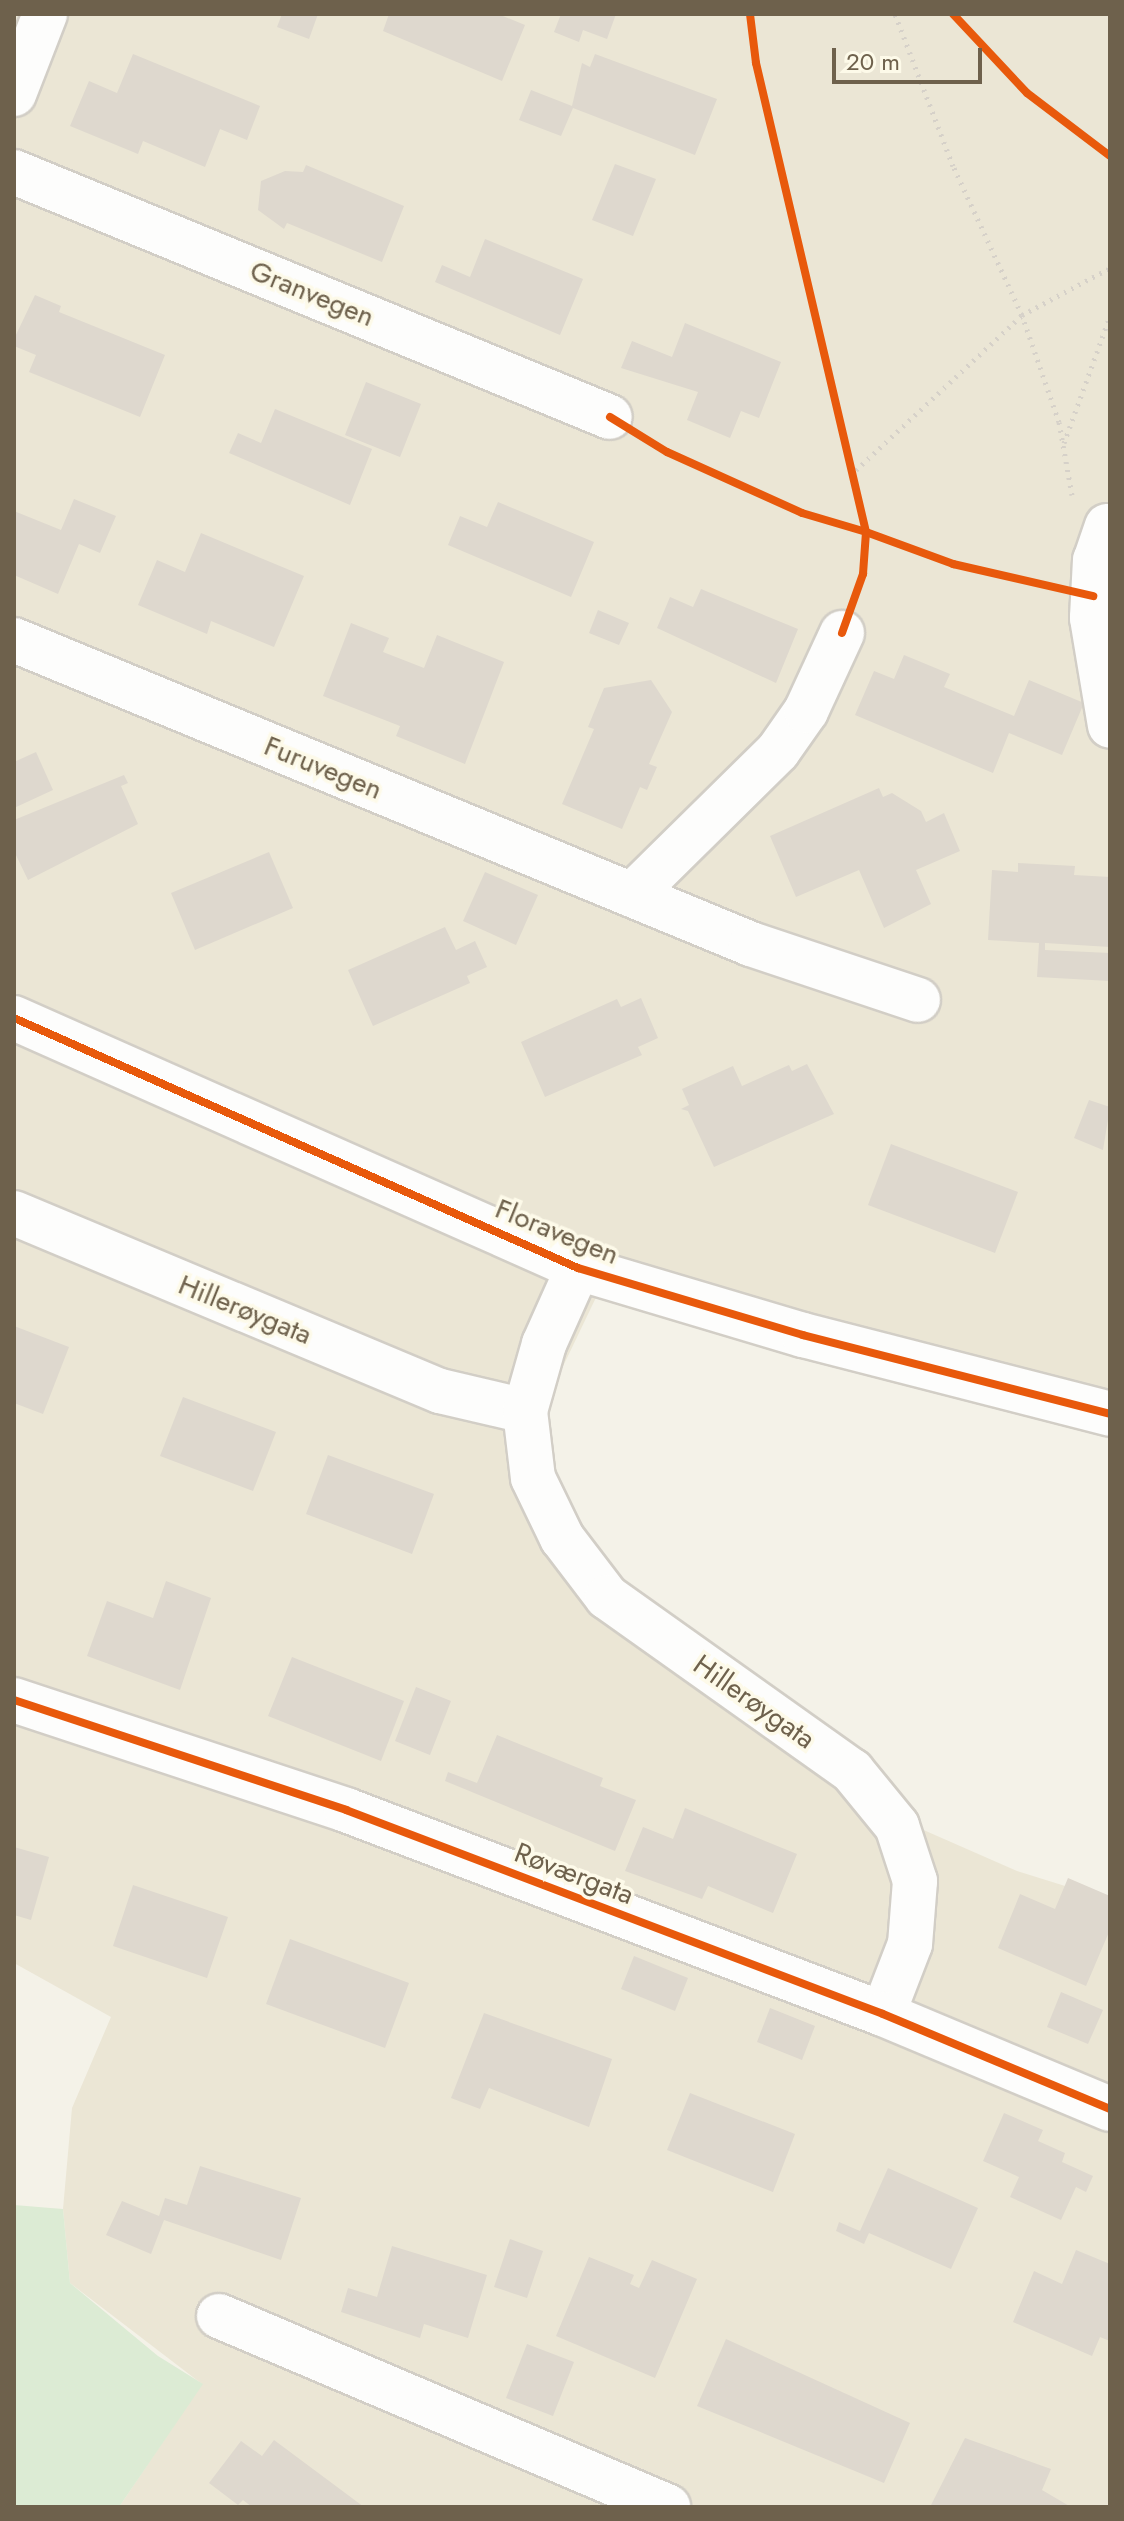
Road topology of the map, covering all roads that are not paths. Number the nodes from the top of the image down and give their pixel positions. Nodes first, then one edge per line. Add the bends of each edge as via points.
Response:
1 (45, 14) edge
2 (14, 94) edge
3 (14, 172) edge
4 (610, 417) dead end
5 (1103, 538) road end
6 (842, 633) dead end
7 (14, 640) edge
8 (1110, 726) edge
9 (632, 895) junction
10 (918, 1000) dead end
11 (14, 1018) edge
12 (14, 1213) edge
13 (578, 1268) junction
14 (525, 1411) junction
15 (1110, 1414) edge
16 (14, 1700) edge
17 (883, 2014) junction
18 (1110, 2109) edge
19 (219, 2316) dead end
20 (658, 2505) edge

1 - 2 street
3 - 4 street, Granvegen
5 - 8 street via 1092,618
6 - 9 street via 806,711 778,751
7 - 9 street, Furuvegen
9 - 10 street, Furuvegen via 751,944
11 - 13 street, Floravegen
12 - 14 street, Hillerøygata via 440,1391
13 - 14 street, Hillerøygata via 544,1344
13 - 15 street, Floravegen via 803,1335
14 - 17 street, Hillerøygata via 533,1478 562,1538 607,1597 852,1771 897,1826 915,1881 910,1944
16 - 17 street, Røværgata via 346,1810
17 - 18 street, Røværgata
19 - 20 street

